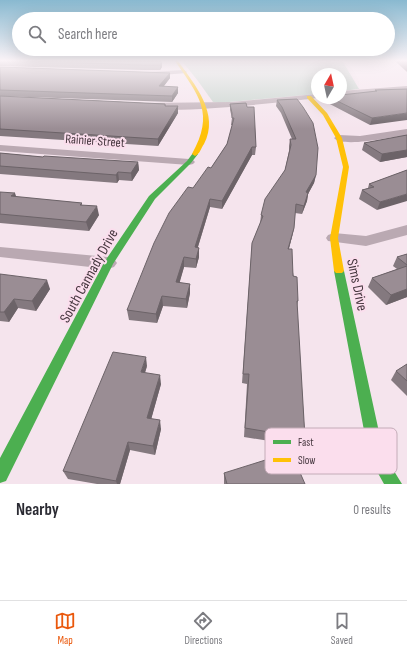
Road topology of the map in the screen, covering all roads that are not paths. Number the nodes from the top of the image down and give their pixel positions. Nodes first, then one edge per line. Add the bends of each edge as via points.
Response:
1 (192, 84) edge
2 (407, 88) edge
3 (347, 93) edge
4 (311, 97) edge
5 (318, 104) edge
6 (135, 105) edge
7 (204, 106) junction
8 (407, 132) edge
9 (339, 138) junction
10 (0, 148) edge
11 (188, 162) junction
12 (407, 230) edge
13 (334, 238) junction
14 (0, 252) edge
15 (108, 263) junction
16 (371, 428) edge
17 (386, 474) edge
18 (0, 475) edge
19 (394, 484) edge

1 - 7 street, South Cannady Drive via 201,96
2 - 3 street
4 - 7 street
5 - 9 street, Sims Drive
6 - 7 street
7 - 11 street, South Cannady Drive via 207,117 203,142
8 - 9 street via 360,139
9 - 13 street, Sims Drive via 346,168
10 - 11 street, Rainier Street
11 - 15 street, South Cannady Drive via 152,198
12 - 13 street via 366,241
13 - 16 street, Sims Drive via 336,262
14 - 15 street
15 - 18 street, South Cannady Drive
17 - 19 street, Sims Drive

